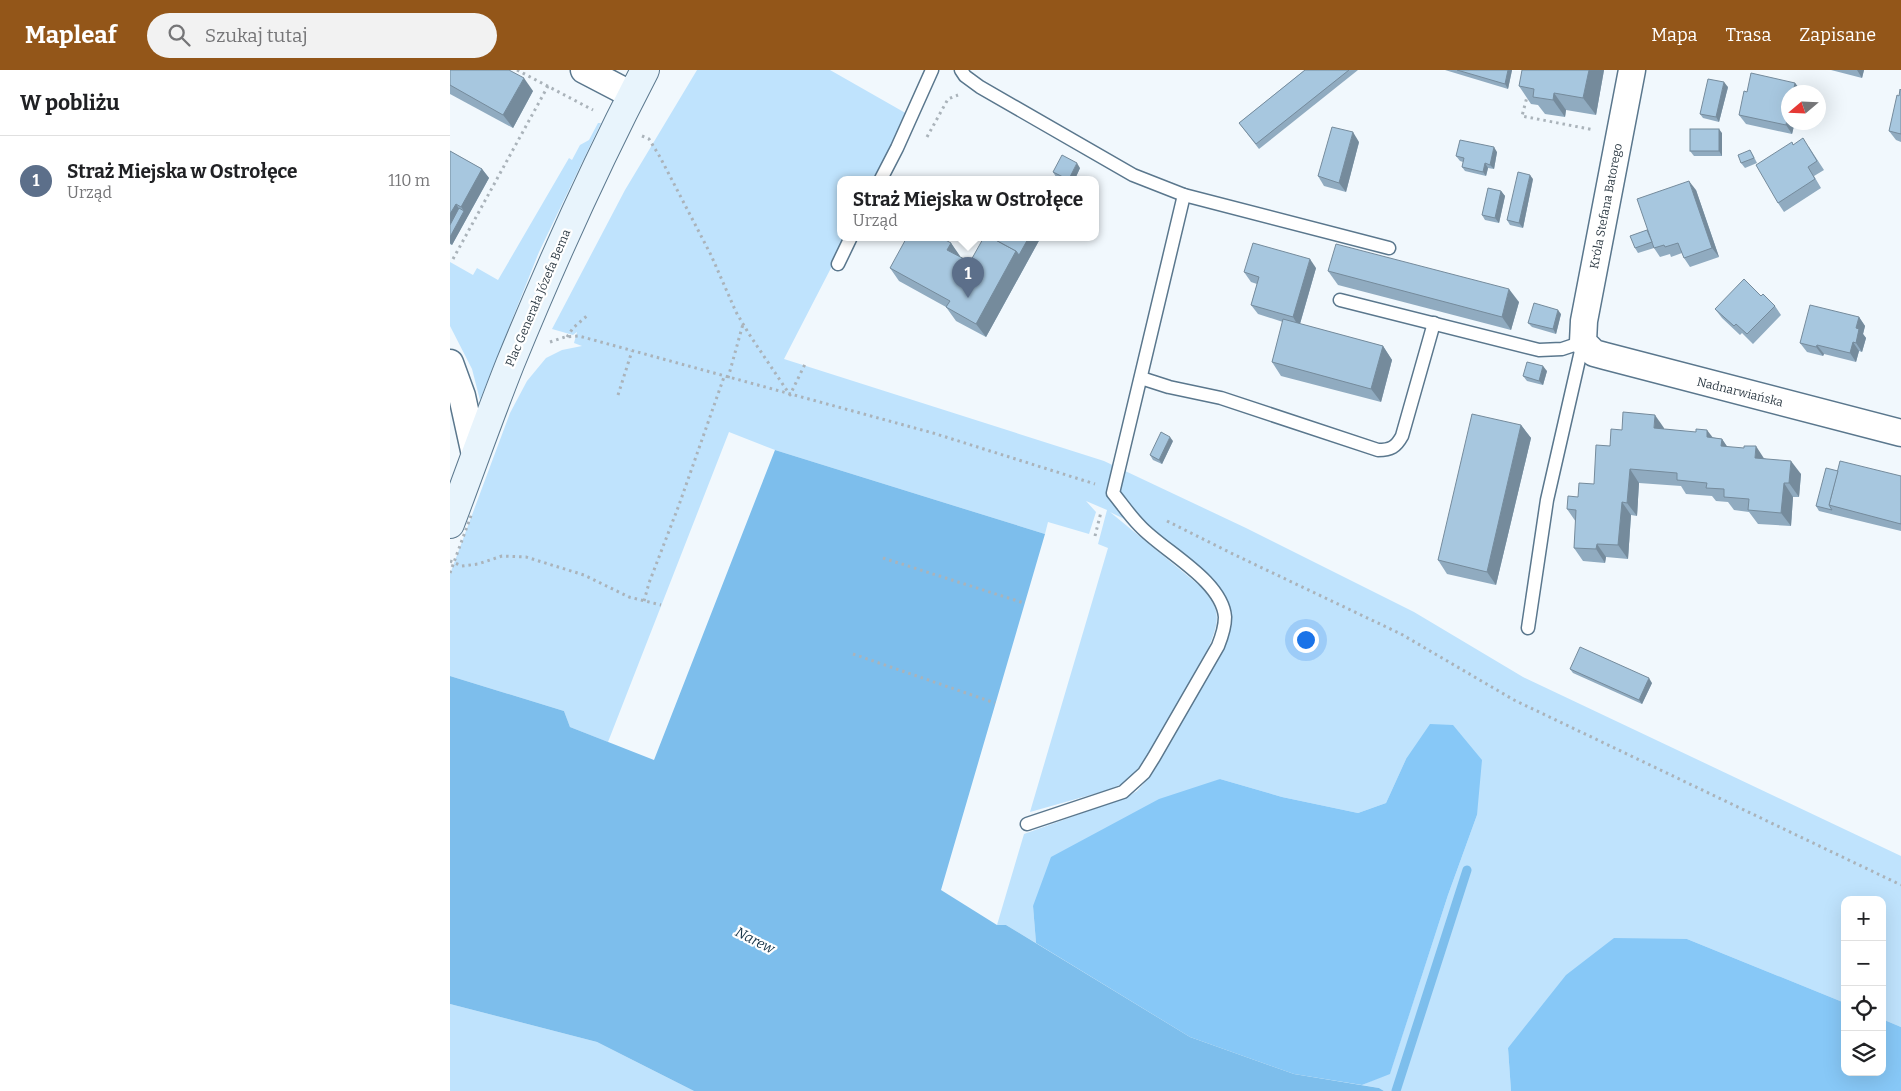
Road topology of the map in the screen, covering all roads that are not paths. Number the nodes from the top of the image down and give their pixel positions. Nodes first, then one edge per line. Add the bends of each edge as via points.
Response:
1 (584, 70) edge
2 (645, 70) edge
3 (932, 70) edge
4 (960, 70) edge
5 (1632, 70) edge
6 (632, 95) junction
7 (883, 176) edge
8 (1184, 195) junction
9 (850, 241) edge
10 (1389, 248) dead end
11 (838, 264) dead end
12 (1340, 300) dead end
13 (1434, 323) junction
14 (1583, 342) junction
15 (450, 363) edge
16 (1141, 378) junction
17 (1901, 433) edge
18 (476, 455) junction
19 (460, 515) edge
20 (1528, 628) dead end
21 (1026, 824) dead end

1 - 6 street
2 - 6 street, Plac Generała Józefa Bema
3 - 7 lane
4 - 8 lane via 980,87 1132,175
5 - 14 street, Króla Stefana Batorego via 1584,321
6 - 18 street, Plac Generała Józefa Bema via 542,286
8 - 10 lane
8 - 16 lane
9 - 11 lane
12 - 13 lane
13 - 14 lane via 1540,350 1562,349
13 - 16 lane via 1402,436 1389,450 1378,450 1221,398
14 - 17 street, Nadnarwiańska via 1594,353 1621,361
14 - 20 lane via 1547,500
15 - 18 street via 462,396
16 - 21 lane via 1113,493 1140,527 1210,587 1220,600 1225,615 1224,631 1154,757 1134,784 1123,792
18 - 19 street, Plac Generała Józefa Bema

